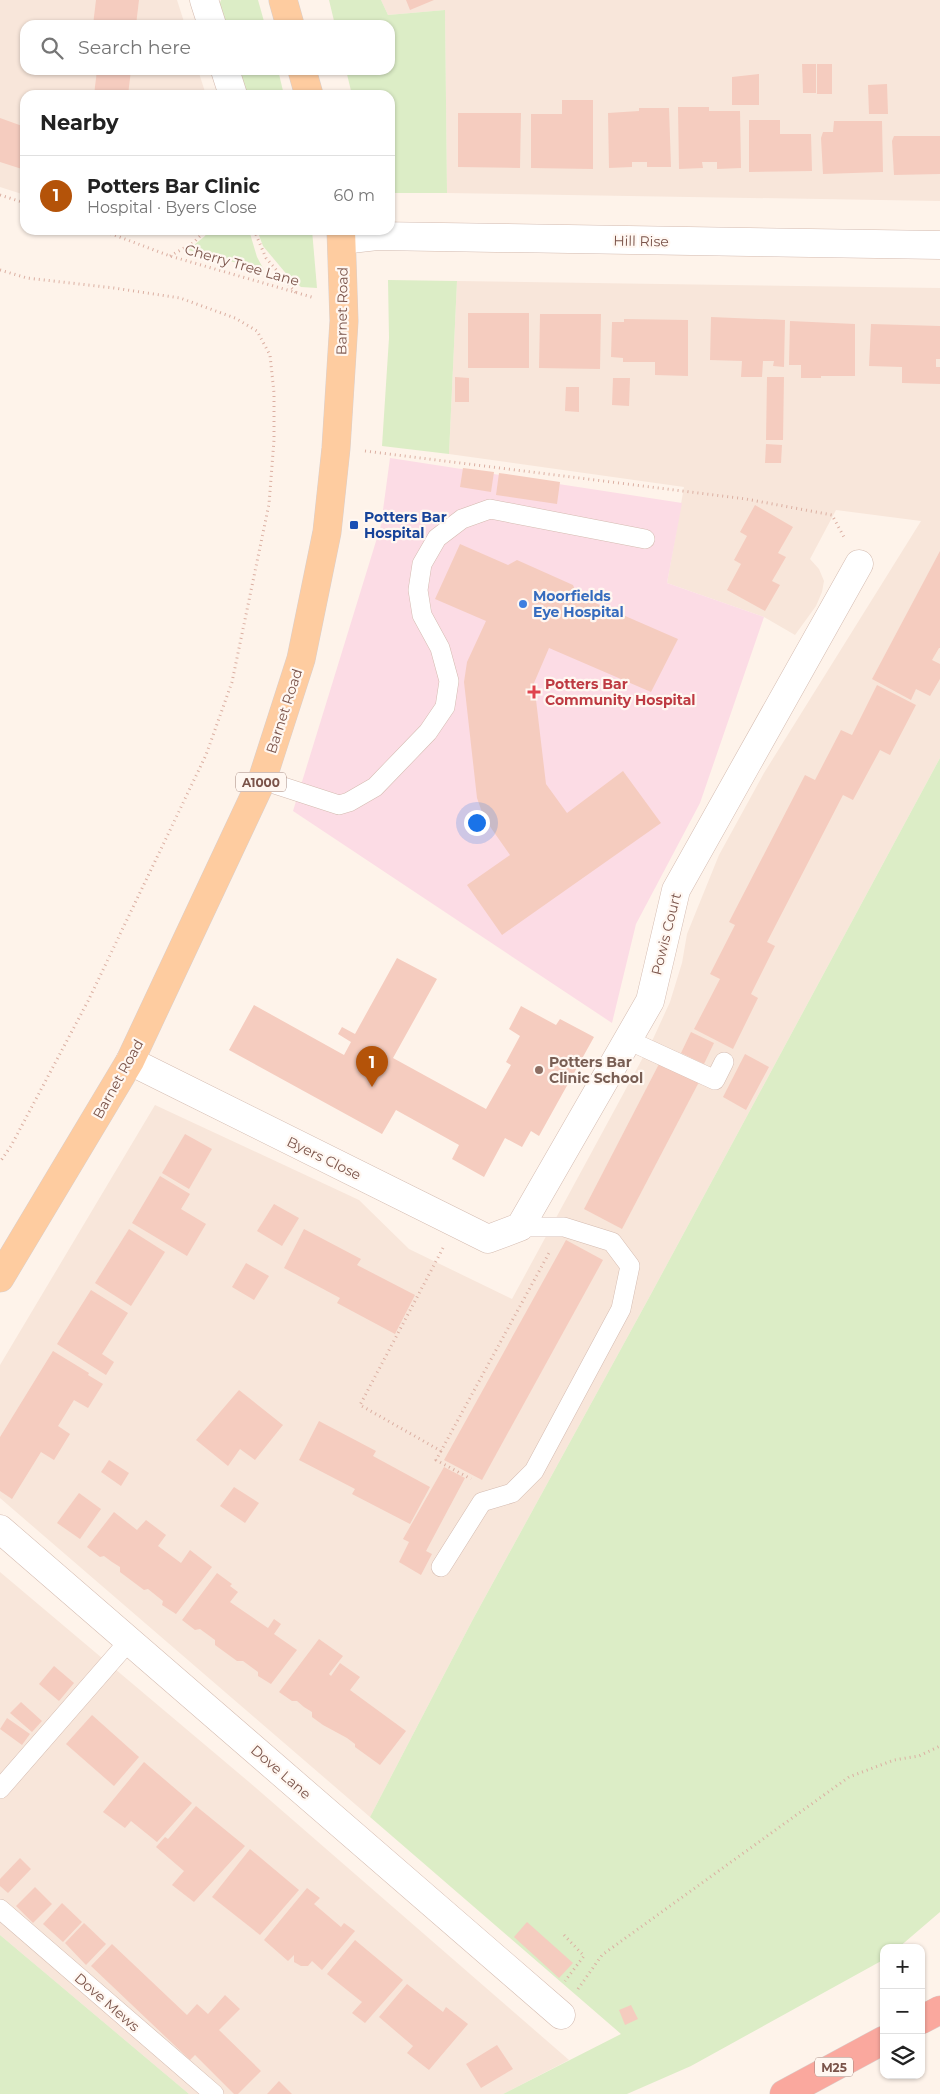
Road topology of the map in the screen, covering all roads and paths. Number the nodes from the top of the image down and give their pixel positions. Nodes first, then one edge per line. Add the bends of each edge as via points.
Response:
1 (204, 0) edge
2 (283, 0) edge
3 (210, 20) edge
4 (289, 20) edge
5 (227, 75) edge
6 (303, 75) edge
7 (231, 90) edge
8 (308, 90) edge
9 (0, 194) edge
10 (20, 201) edge
11 (114, 235) edge
12 (201, 235) edge
13 (256, 235) edge
14 (341, 235) edge
15 (940, 245) edge
16 (170, 256) junction
17 (0, 270) edge
18 (297, 294) junction
19 (320, 300) dead end
20 (336, 448) junction
21 (644, 539) dead end
22 (859, 564) joint
23 (262, 780) junction
24 (628, 1040) junction
25 (130, 1061) junction
26 (724, 1062) dead end
27 (0, 1162) edge
28 (456, 1224) junction
29 (520, 1227) junction
30 (564, 1227) junction
31 (0, 1278) edge
32 (440, 1451) junction
33 (482, 1502) junction
34 (0, 1529) edge
35 (441, 1567) dead end
36 (129, 1641) junction
37 (940, 1746) edge
38 (0, 1789) edge
39 (0, 1909) edge
40 (564, 1936) dead end
41 (555, 2010) junction
42 (940, 2010) edge
43 (925, 2018) edge
44 (880, 2042) edge
45 (214, 2094) edge
46 (784, 2094) edge

1 - 3 street
2 - 4 main road
5 - 7 street
6 - 8 main road
9 - 10 path
11 - 16 path, Cherry Tree Lane
12 - 16 path
13 - 18 path via 266,258
14 - 15 street, Hill Rise
14 - 20 main road, Barnet Road / A1000 via 344,322
16 - 18 path, Cherry Tree Lane
17 - 27 path via 27,278 180,298 235,318 258,332 270,355 274,393 274,440 268,504 232,682 206,755 88,1001
18 - 19 path, Cherry Tree Lane
20 - 22 path via 746,500 832,515
20 - 23 main road, Barnet Road / A1000 via 327,532 301,659
21 - 23 lane via 490,510 462,519 437,538 422,564 418,590 422,615 440,648 449,681 445,707 428,732 375,787 348,802 339,804
22 - 24 street, Powis Court via 676,890 650,1001
23 - 25 main road, Barnet Road / A1000
24 - 26 lane via 715,1080
24 - 29 street, Powis Court
25 - 28 street, Byers Close
25 - 31 main road, Barnet Road / A1000
28 - 29 street, Byers Close via 488,1239
28 - 32 path via 360,1405
29 - 30 lane
30 - 32 path
30 - 33 lane via 612,1242 630,1266 621,1309 534,1471 512,1493
32 - 33 path via 436,1460 473,1481
33 - 35 lane
34 - 36 street, Dove Lane
36 - 38 lane
36 - 41 street, Dove Lane
37 - 41 path via 919,1756 894,1760 850,1777 602,1955 572,1997
39 - 45 lane, Dove Mews
40 - 41 path via 584,1956 563,1984
42 - 43 highway
44 - 46 highway, M25

